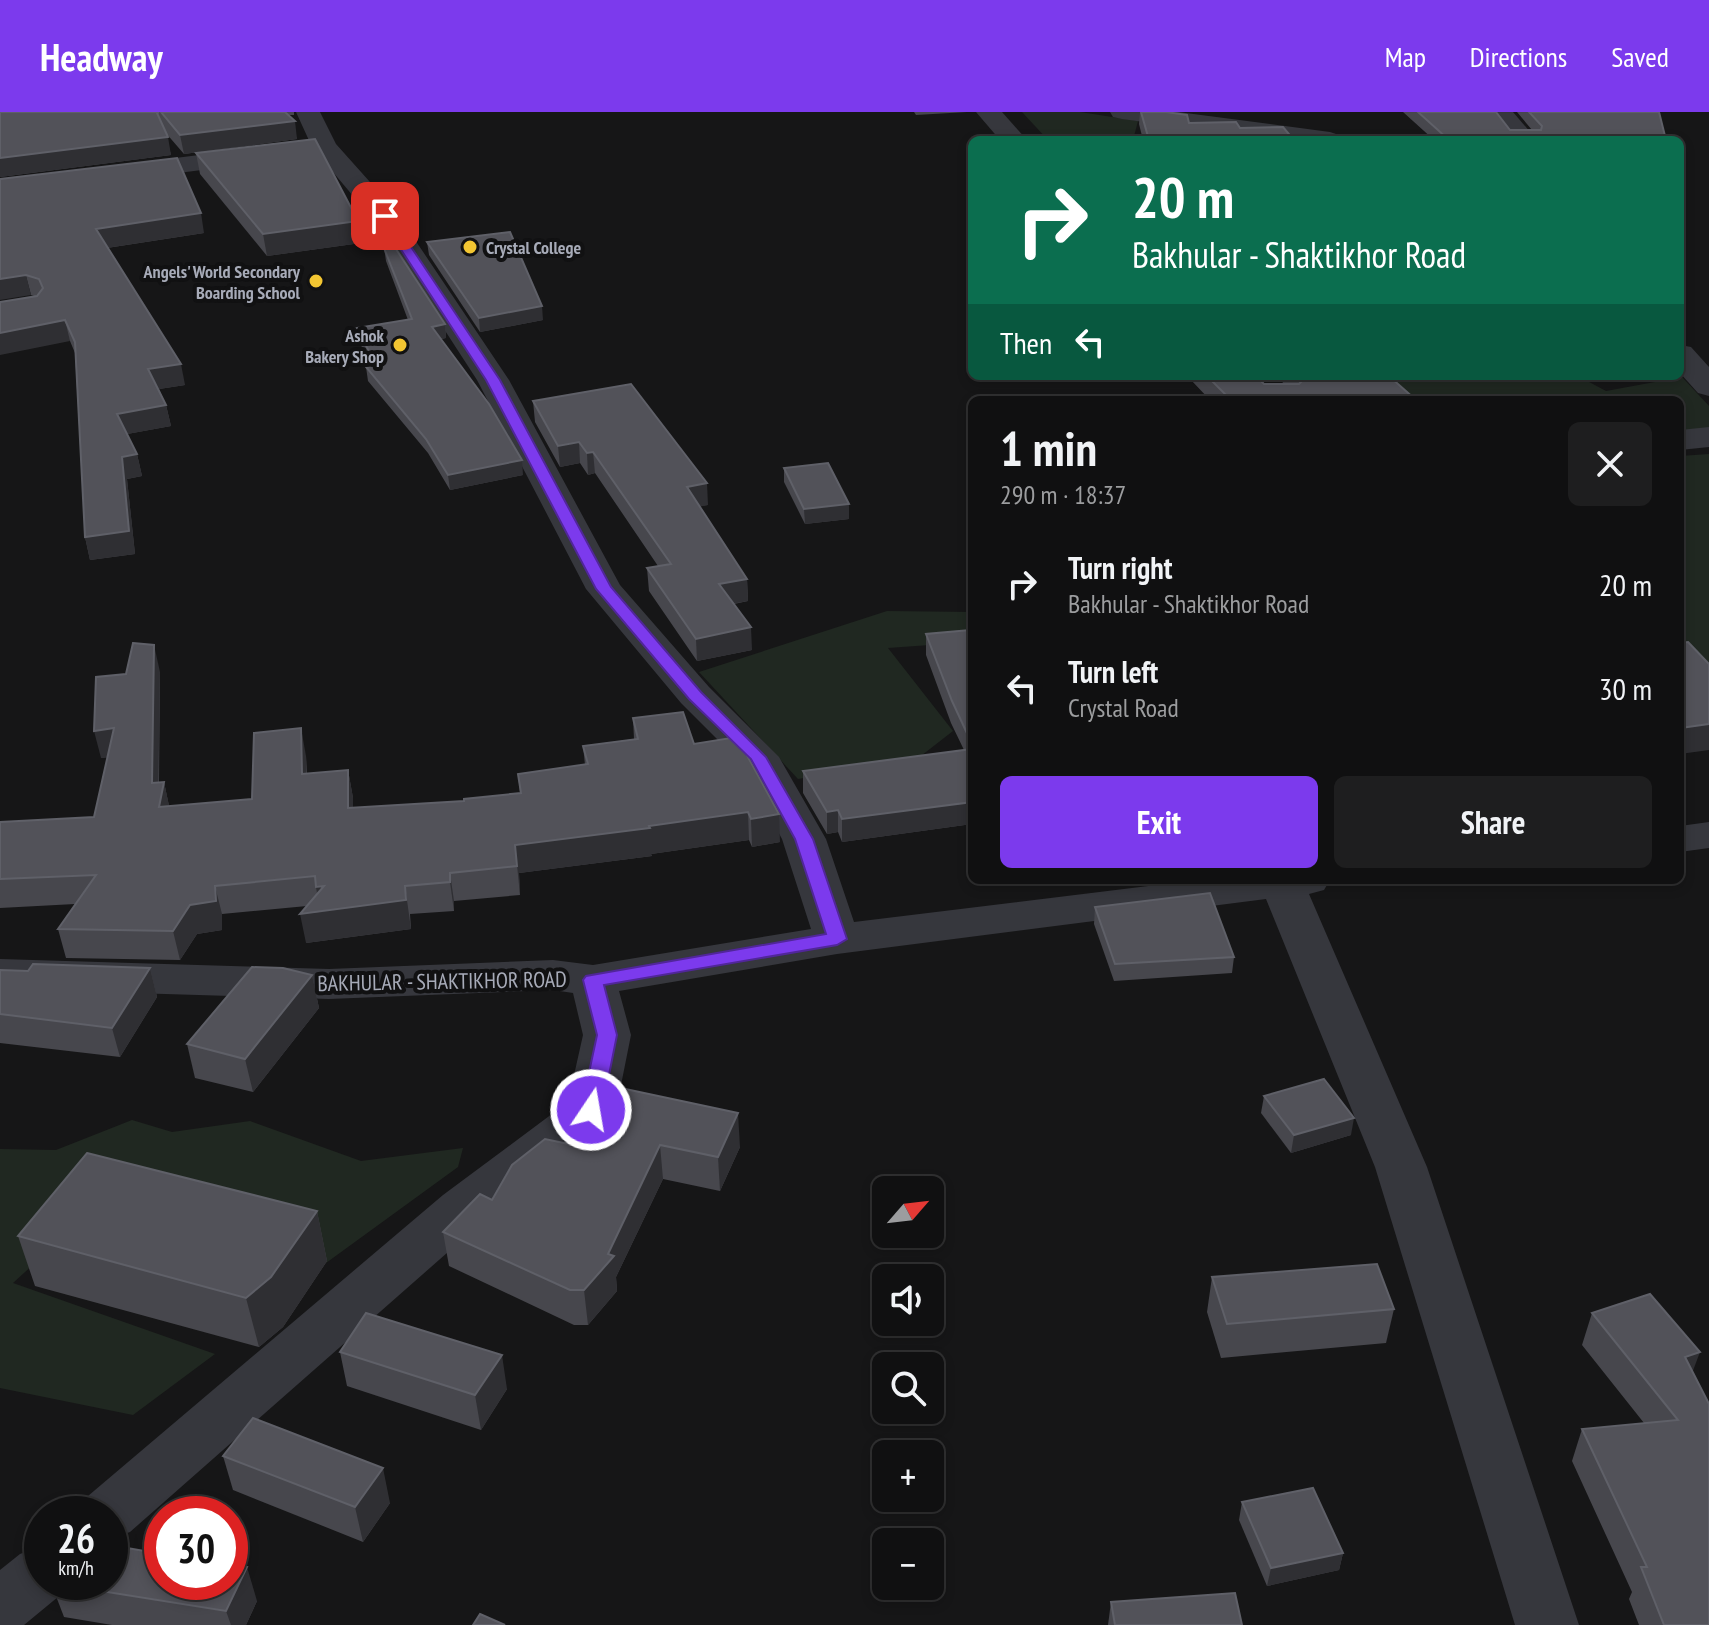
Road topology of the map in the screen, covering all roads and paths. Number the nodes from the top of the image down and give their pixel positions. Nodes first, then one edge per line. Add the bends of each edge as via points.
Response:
1 (308, 112) edge
2 (988, 112) edge
3 (1122, 112) edge
4 (1500, 112) edge
5 (1010, 136) edge
6 (1300, 136) edge
7 (1521, 136) edge
8 (299, 151) junction
9 (0, 188) edge
10 (1684, 358) edge
11 (1709, 386) edge
12 (1709, 437) edge
13 (1684, 440) edge
14 (1709, 835) edge
15 (1684, 838) edge
16 (1271, 884) edge
17 (1296, 884) edge
18 (837, 939) junction
19 (0, 974) edge
20 (593, 980) junction
21 (128, 1498) edge
22 (24, 1588) edge
23 (0, 1607) edge
24 (1547, 1625) edge

1 - 8 street
2 - 5 street
3 - 6 street
4 - 7 street
8 - 9 street
8 - 18 street via 385,216 493,380 604,589 695,695 758,757 804,839
10 - 11 street
12 - 13 street
14 - 15 street
16 - 18 street, BAKHULAR - SHAKTIKHOR ROAD
17 - 24 street via 1401,1167
18 - 20 street, BAKHULAR - SHAKTIKHOR ROAD
19 - 20 street, BAKHULAR - SHAKTIKHOR ROAD via 329,984 553,975
20 - 21 street via 607,1035 591,1110 462,1209
22 - 23 street

